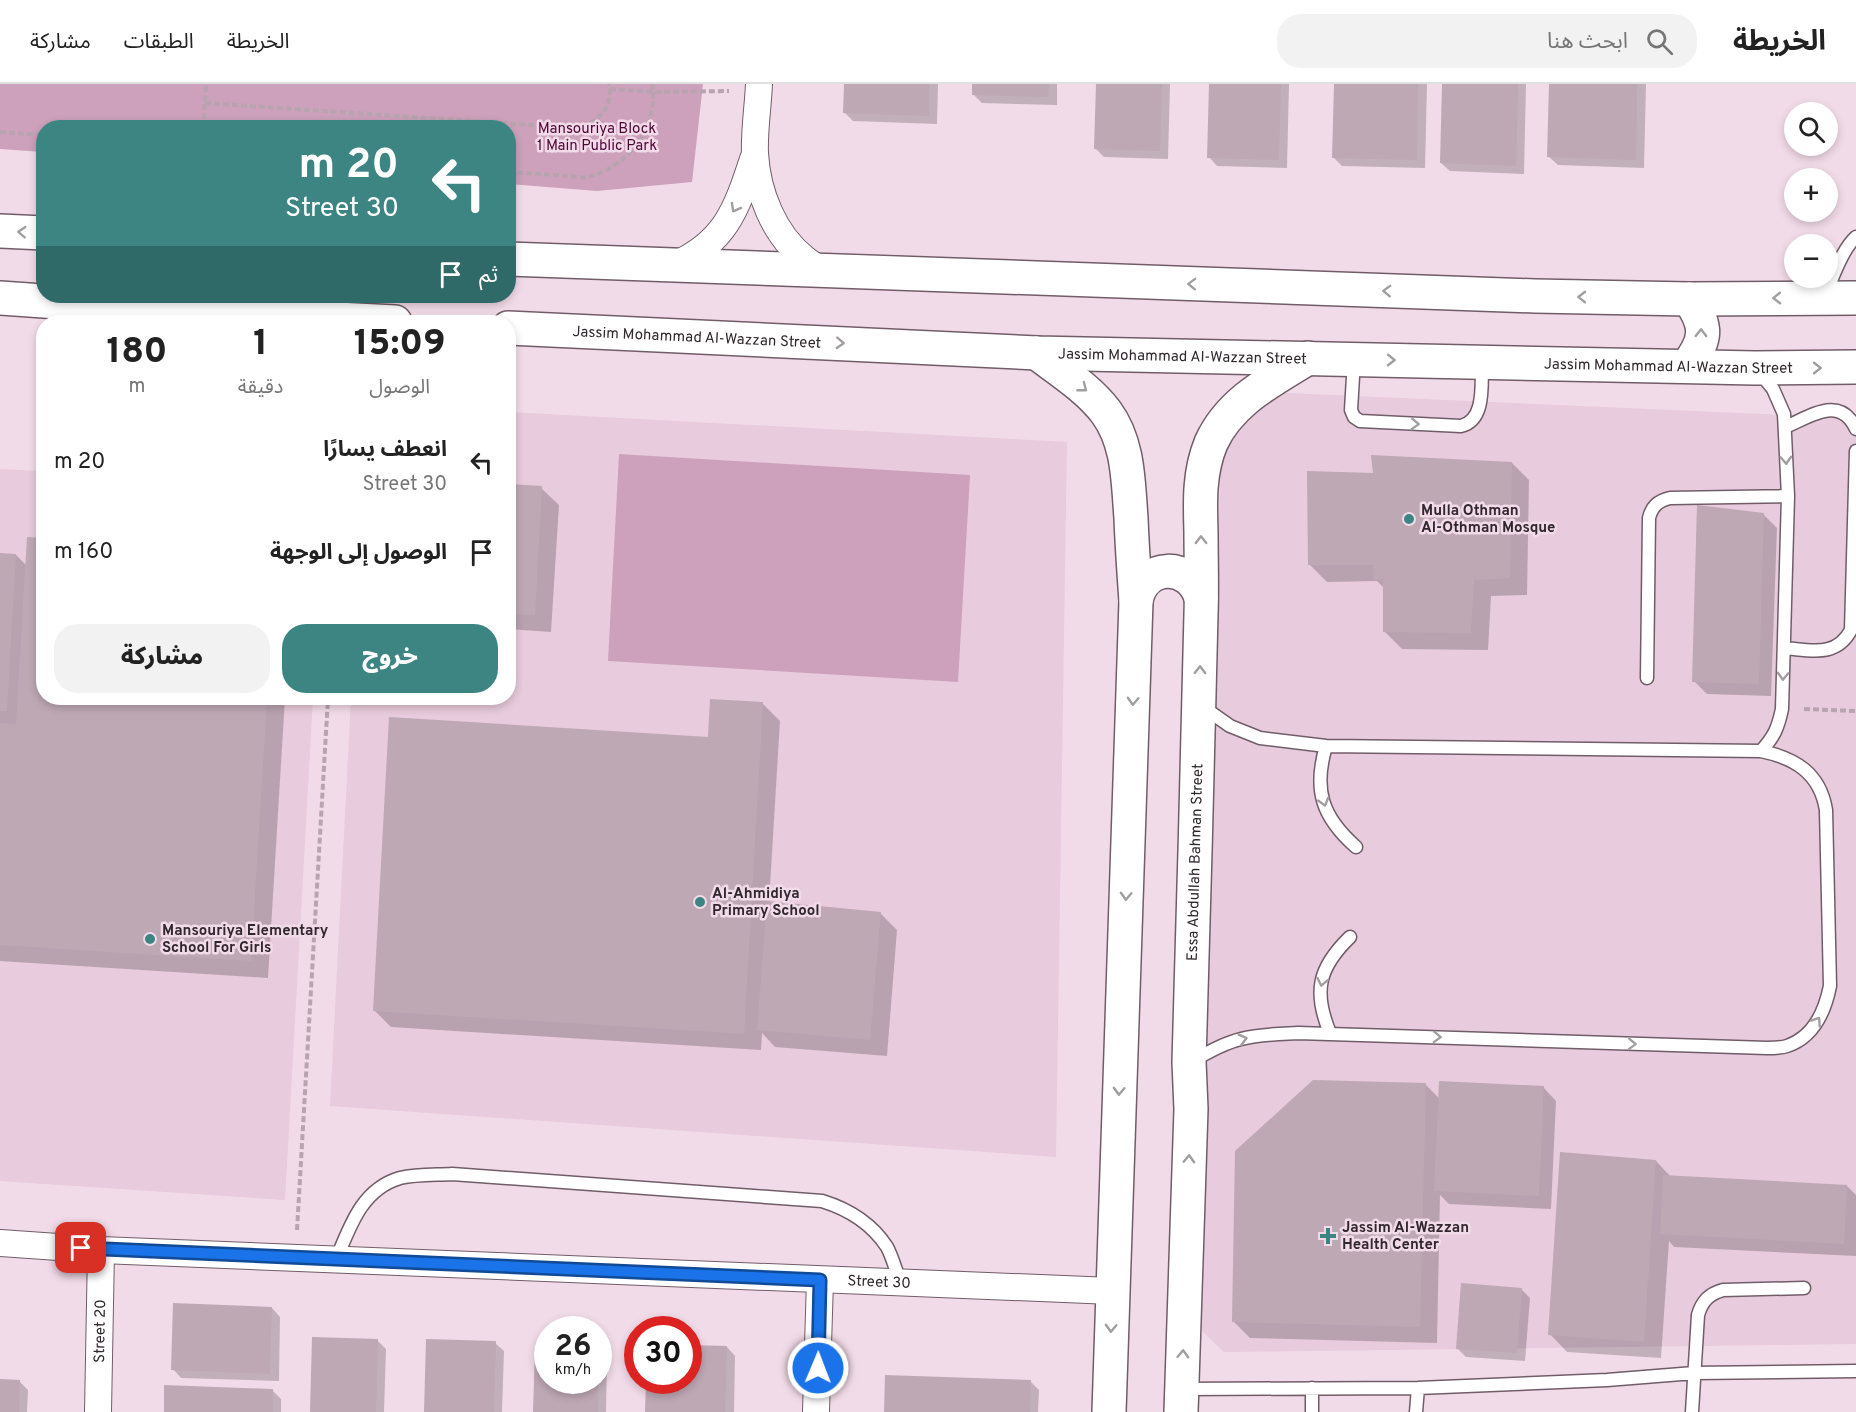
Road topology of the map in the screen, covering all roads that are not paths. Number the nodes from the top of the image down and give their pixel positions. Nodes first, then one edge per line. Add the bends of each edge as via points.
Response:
1 (759, 87) edge
2 (755, 153) junction
3 (0, 231) edge
4 (36, 233) edge
5 (1856, 237) edge
6 (516, 259) edge
7 (672, 266) junction
8 (825, 272) junction
9 (0, 298) edge
10 (1824, 298) junction
11 (1856, 298) edge
12 (36, 299) edge
13 (1689, 299) junction
14 (172, 303) edge
15 (193, 304) edge
16 (290, 315) edge
17 (516, 328) edge
18 (1037, 353) junction
19 (1308, 358) junction
20 (1354, 359) junction
21 (1482, 362) junction
22 (1687, 366) junction
23 (1856, 367) edge
24 (1755, 368) junction
25 (1785, 427) junction
26 (1856, 429) edge
27 (1856, 451) edge
28 (1788, 496) junction
29 (1201, 598) junction
30 (1136, 601) junction
31 (1784, 648) junction
32 (1647, 678) dead end
33 (1199, 704) junction
34 (1326, 746) junction
35 (1761, 751) junction
36 (1356, 848) dead end
37 (1350, 938) dead end
38 (1330, 1033) junction
39 (1189, 1062) junction
40 (0, 1243) edge
41 (101, 1250) junction
42 (336, 1260) junction
43 (820, 1280) junction
44 (901, 1283) junction
45 (1804, 1288) dead end
46 (1112, 1291) junction
47 (1856, 1371) edge
48 (1694, 1373) junction
49 (1312, 1388) junction
50 (1418, 1388) junction
51 (1181, 1400) edge
52 (98, 1412) edge
53 (816, 1412) edge
54 (1109, 1412) edge
55 (1312, 1412) edge
56 (1416, 1412) edge
57 (1692, 1412) edge

1 - 2 street
2 -> 7 street via 740,200 726,223 707,246
2 - 8 street via 766,205 783,236 806,261
4 -> 3 street
5 - 10 lane
6 - 7 street
7 - 8 street
13 -> 8 street
9 - 12 street
10 - 11 street
10 -> 13 street
22 -> 13 street via 1699,351 1703,333 1700,315
14 - 15 street
15 - 16 street
17 -> 18 street, Jassim Mohammad Al-Wazzan Street
18 - 19 street, Jassim Mohammad Al-Wazzan Street
18 -> 30 street via 1092,395 1119,434 1126,457
19 - 20 street, Jassim Mohammad Al-Wazzan Street
29 -> 19 street, Essa Abdullah Bahman Street via 1200,482 1212,441 1236,406 1252,392
20 -> 21 street, Jassim Mohammad Al-Wazzan Street
20 -> 21 lane via 1351,410 1360,421 1461,426 1478,414
21 - 22 street, Jassim Mohammad Al-Wazzan Street
22 - 24 street, Jassim Mohammad Al-Wazzan Street
24 -> 23 street, Jassim Mohammad Al-Wazzan Street
24 - 25 lane via 1779,401
25 - 26 lane via 1824,410 1835,410 1845,413
25 -> 28 lane
27 - 31 lane via 1851,630 1840,645 1831,649
28 - 31 lane
28 - 32 lane via 1670,498 1656,504 1649,518
29 - 30 street via 1192,580 1180,573 1161,572 1140,588
33 -> 29 street, Essa Abdullah Bahman Street
30 -> 46 street
31 -> 35 lane via 1779,724 1772,740
33 - 34 lane via 1230,726 1260,738
33 - 39 street, Essa Abdullah Bahman Street
34 - 35 lane
34 -> 36 lane via 1320,765 1323,802 1330,820
38 -> 35 lane via 1767,1048 1786,1046 1804,1037 1826,1007 1830,986 1826,810 1824,797 1811,775 1790,759
37 -> 38 lane via 1335,952 1324,971 1322,1013
39 -> 38 lane via 1240,1039 1298,1032
51 -> 39 street, Essa Abdullah Bahman Street via 1191,1109
40 - 41 street, Street 30
41 - 42 street, Street 30
41 - 52 street, Street 20
42 - 43 street, Street 30
42 - 44 lane via 352,1221 369,1195 401,1178 452,1174 822,1201 852,1213 878,1236 888,1249
43 - 44 street, Street 30
43 - 53 street
44 - 46 street, Street 30
45 - 48 lane via 1723,1290 1707,1298 1698,1315
46 -> 54 street
47 - 48 lane
48 - 50 lane
48 - 57 lane
49 - 50 lane
49 - 51 lane
49 - 55 lane
50 - 56 lane

